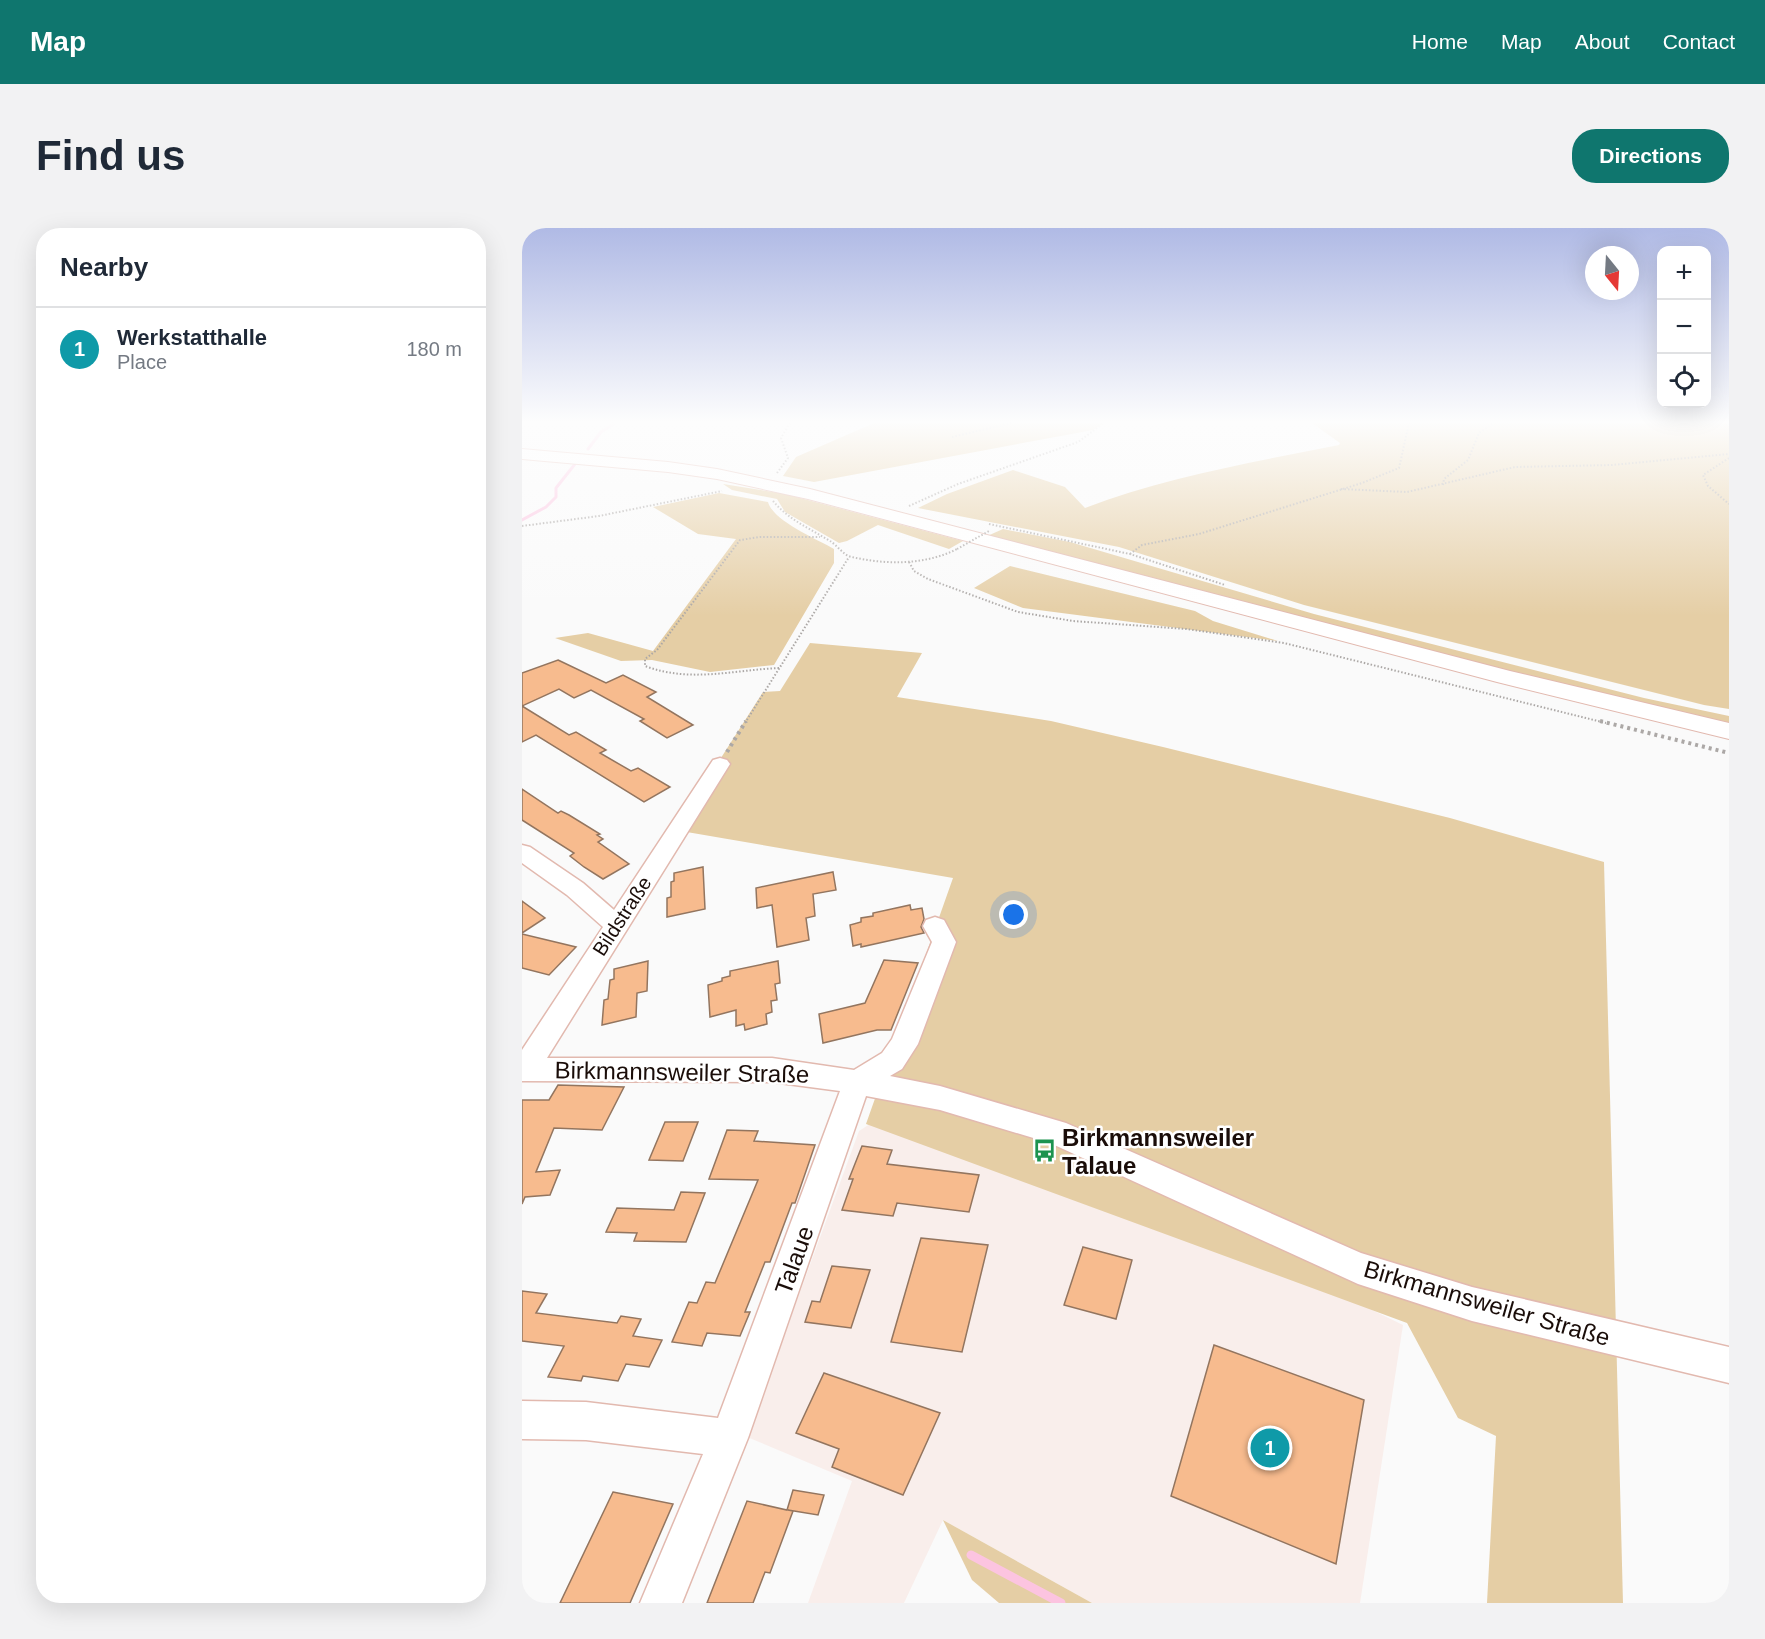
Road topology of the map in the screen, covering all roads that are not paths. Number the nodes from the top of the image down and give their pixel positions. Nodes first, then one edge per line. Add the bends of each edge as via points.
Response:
1 (778, 487) edge
2 (1729, 732) edge
3 (720, 764) road end
4 (522, 852) edge
5 (616, 925) junction
6 (935, 926) dead end
7 (524, 1069) edge
8 (857, 1082) junction
9 (1729, 1365) edge
10 (522, 1420) edge
11 (729, 1437) junction
12 (661, 1603) edge

1 - 2 main road
3 - 5 street, Bildstraße
4 - 5 street via 575,889
5 - 7 street, Bildstraße
6 - 8 street via 944,942 904,1044 892,1061
7 - 8 street, Birkmannsweiler Straße via 772,1070
8 - 9 street, Birkmannsweiler Straße via 940,1098 1056,1132 1358,1268 1472,1304
8 - 11 street, Talaue
10 - 11 street via 586,1421
11 - 12 street, Talaue

